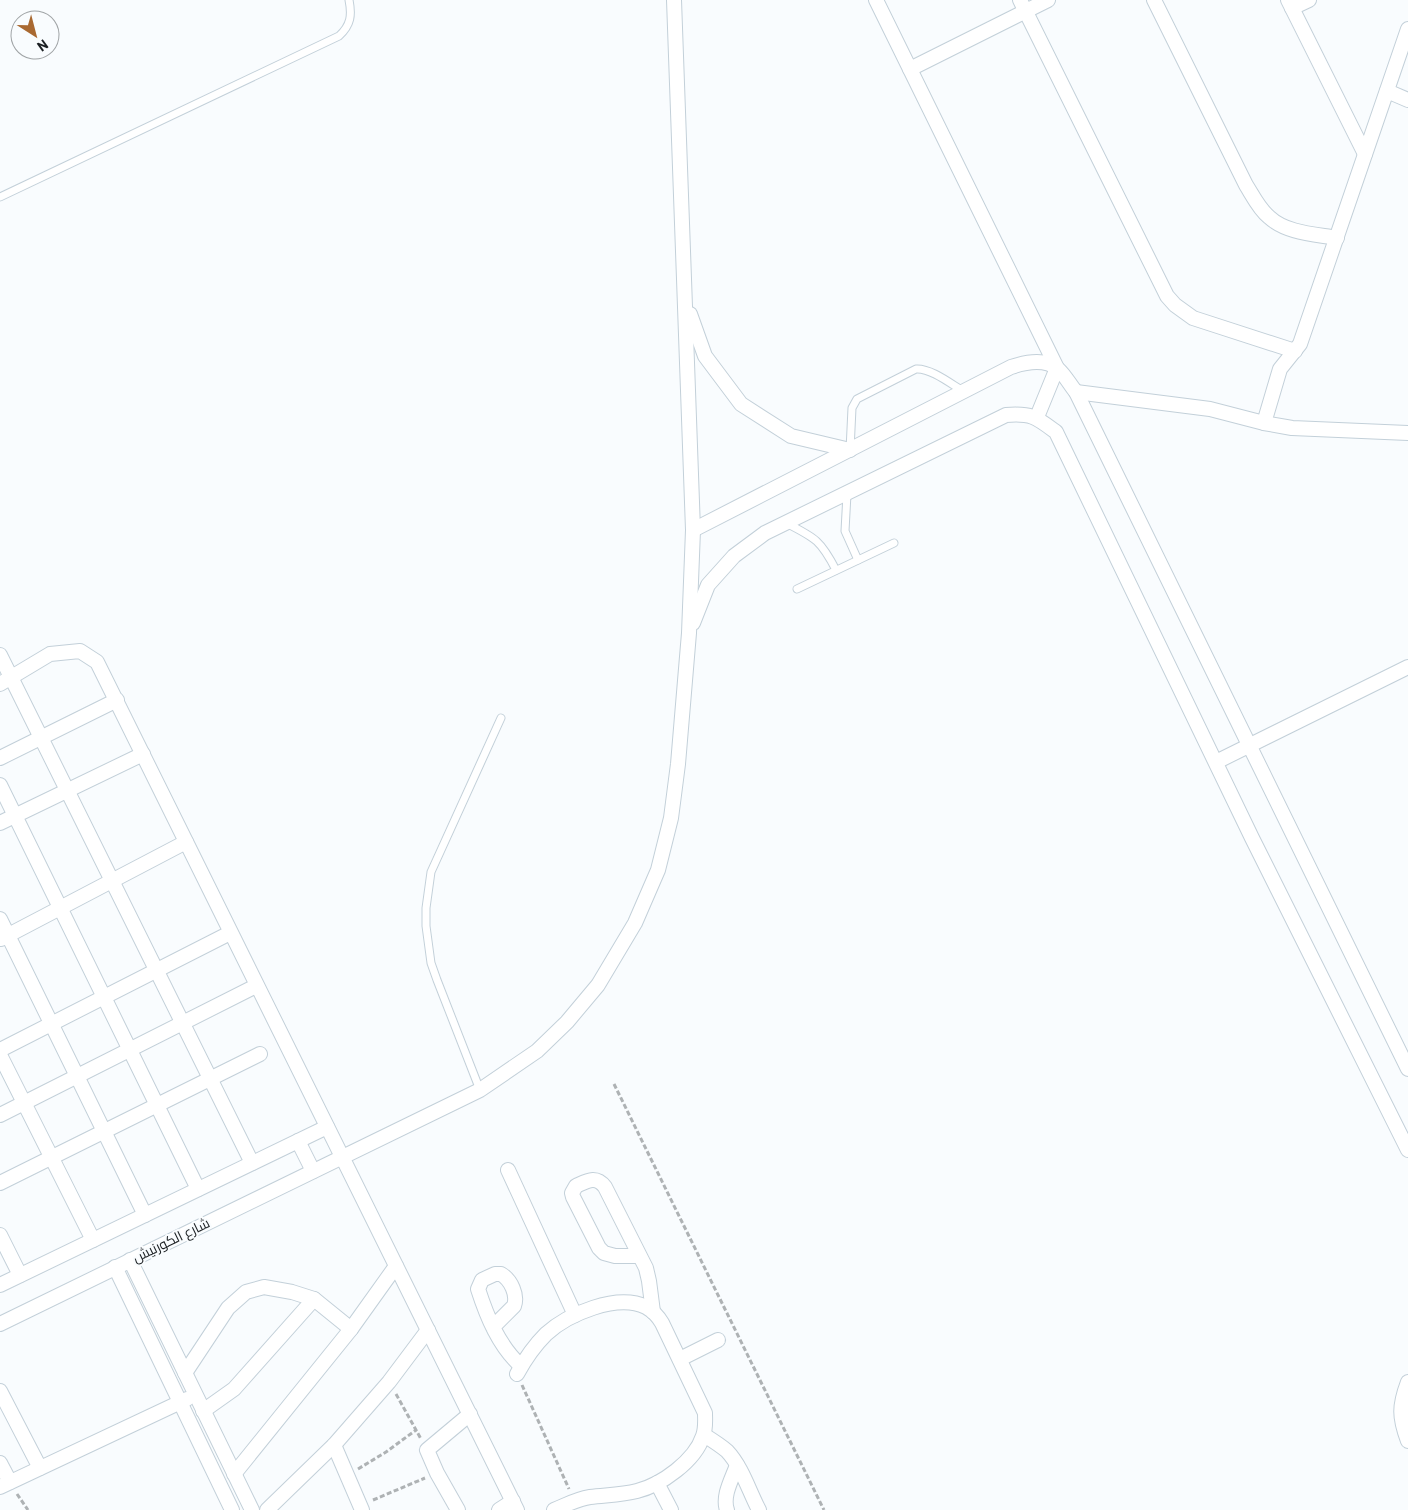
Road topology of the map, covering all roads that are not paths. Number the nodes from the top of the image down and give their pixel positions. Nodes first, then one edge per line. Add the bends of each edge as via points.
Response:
1 (349, 0) edge
2 (674, 0) edge
3 (876, 0) edge
4 (1048, 0) edge
5 (1154, 0) edge
6 (1310, 0) edge
7 (1290, 4) edge
8 (1023, 6) edge
9 (1408, 29) edge
10 (910, 69) junction
11 (1387, 92) junction
12 (1408, 100) edge
13 (1365, 154) junction
14 (0, 197) edge
15 (1337, 238) junction
16 (685, 300) junction
17 (1295, 351) junction
18 (1057, 368) junction
19 (964, 391) junction
20 (1076, 392) junction
21 (1036, 417) junction
22 (1264, 423) junction
23 (1408, 433) edge
24 (850, 450) junction
25 (847, 493) junction
26 (786, 523) junction
27 (693, 530) junction
28 (894, 543) dead end
29 (858, 560) junction
30 (836, 570) junction
31 (797, 589) dead end
32 (689, 633) junction
33 (0, 654) edge
34 (1408, 667) edge
35 (6, 681) edge
36 (116, 700) junction
37 (500, 718) dead end
38 (42, 737) junction
39 (1249, 745) junction
40 (143, 754) junction
41 (0, 758) edge
42 (1216, 762) junction
43 (0, 785) edge
44 (68, 790) junction
45 (15, 816) junction
46 (0, 824) edge
47 (186, 842) junction
48 (113, 880) junction
49 (60, 908) junction
50 (0, 919) edge
51 (230, 933) junction
52 (4, 937) edge
53 (157, 970) junction
54 (256, 986) junction
55 (104, 997) junction
56 (183, 1023) junction
57 (52, 1024) junction
58 (0, 1050) edge
59 (130, 1050) junction
60 (260, 1054) dead end
61 (0, 1055) edge
62 (1408, 1069) edge
63 (77, 1076) junction
64 (210, 1078) junction
65 (480, 1090) junction
66 (24, 1103) junction
67 (157, 1105) junction
68 (0, 1115) edge
69 (327, 1126) junction
70 (104, 1131) junction
71 (298, 1141) junction
72 (1408, 1150) edge
73 (342, 1156) junction
74 (52, 1158) junction
75 (252, 1163) junction
76 (508, 1170) dead end
77 (313, 1171) junction
78 (0, 1183) edge
79 (198, 1189) junction
80 (146, 1215) junction
81 (0, 1235) edge
82 (94, 1240) junction
83 (639, 1256) junction
84 (130, 1260) junction
85 (396, 1266) junction
86 (115, 1267) junction
87 (20, 1275) junction
88 (0, 1285) edge
89 (314, 1299) junction
90 (653, 1312) junction
91 (575, 1315) junction
92 (0, 1324) edge
93 (493, 1327) dead end
94 (351, 1329) junction
95 (428, 1330) junction
96 (718, 1340) dead end
97 (680, 1360) junction
98 (185, 1373) junction
99 (1408, 1382) edge
100 (0, 1391) edge
101 (196, 1395) junction
102 (180, 1402) junction
103 (203, 1411) junction
104 (470, 1414) junction
105 (704, 1435) junction
106 (1408, 1441) edge
107 (334, 1445) junction
108 (0, 1463) edge
109 (737, 1465) junction
110 (40, 1468) junction
111 (234, 1474) junction
112 (657, 1483) junction
113 (5, 1484) edge
114 (584, 1503) edge
115 (515, 1506) edge
116 (361, 1508) edge
117 (232, 1510) edge
118 (252, 1510) edge
119 (267, 1510) edge
120 (458, 1510) edge
121 (499, 1510) edge
122 (554, 1510) edge
123 (671, 1510) edge
124 (727, 1510) edge
125 (759, 1510) edge

1 - 14 lane via 351,18 339,36
2 - 16 street
3 - 10 street
4 - 8 street
5 - 15 street via 1257,204 1269,218 1284,227
6 - 7 street
7 - 13 street
8 - 10 street
8 - 17 street via 1174,306 1193,318
9 - 11 street
10 - 18 street
11 - 12 street
11 - 13 street
13 - 15 street
15 - 17 street
16 - 24 street via 705,356 741,404 791,436
16 - 27 street
17 - 22 street via 1280,369
18 - 19 street via 1042,362 1026,362
18 - 20 street
18 - 21 street
19 - 24 street
19 - 24 lane via 930,372 916,369 857,399 852,408
20 - 22 street via 1210,409
20 - 39 street
21 - 25 street via 1006,415
21 - 42 street via 1056,432
22 - 23 street via 1292,428
24 - 27 street
25 - 26 street
25 - 29 lane via 845,530
26 - 30 lane via 816,540
26 - 32 street via 765,533 734,556 708,585
27 - 32 street
28 - 29 lane
29 - 30 lane
30 - 31 lane
32 - 65 street, شارع الكورنيش via 672,818 658,870 635,924 598,985 567,1022 537,1051
33 - 35 street
34 - 39 street
35 - 36 street via 50,654 80,651 97,662
35 - 38 street
36 - 38 street
36 - 40 street
37 - 65 lane via 431,872 426,908 431,963
38 - 41 street
38 - 44 street
39 - 42 street
39 - 62 street
40 - 44 street
40 - 47 street
42 - 72 street
43 - 45 street
44 - 45 street
44 - 48 street
45 - 46 street
45 - 49 street
47 - 48 street
47 - 51 street
48 - 49 street
48 - 53 street
49 - 52 street
49 - 55 street
50 - 52 street
51 - 53 street
51 - 54 street
52 - 57 street
53 - 55 street
53 - 56 street
54 - 56 street
54 - 69 street
55 - 57 street
55 - 59 street
56 - 59 street
56 - 64 street
57 - 58 street
57 - 63 street
59 - 63 street
59 - 67 street
60 - 64 street
61 - 66 street
63 - 66 street
63 - 70 street
64 - 67 street
64 - 75 street
65 - 73 street, شارع الكورنيش
66 - 68 street
66 - 74 street
67 - 70 street
67 - 79 street
69 - 71 street
69 - 73 street
70 - 74 street
70 - 80 street
71 - 75 street
71 - 77 street
73 - 77 street, شارع الكورنيش
73 - 85 street
74 - 78 street
74 - 82 street
75 - 79 street
76 - 91 street
77 - 84 street, شارع الكورنيش
79 - 80 street
80 - 82 street
81 - 87 street
82 - 87 street
83 - 83 street via 602,1184 592,1180 576,1186 573,1198 599,1248 609,1256
83 - 90 street via 646,1268
84 - 86 street, شارع الكورنيش
84 - 98 street
85 - 94 street
85 - 95 street
86 - 92 street, شارع الكورنيش
86 - 102 street
87 - 88 street
89 - 94 street
89 - 98 street via 264,1287 246,1292 228,1308
89 - 103 street via 234,1389
90 - 91 street via 639,1305 624,1303
90 - 97 street
91 - 93 street via 547,1334 519,1370
94 - 111 street
95 - 104 street
95 - 107 street via 389,1382
96 - 97 street
97 - 105 street via 705,1413
98 - 101 street
99 - 106 street via 1400,1408
100 - 110 street
101 - 102 street
101 - 103 street
102 - 110 street
102 - 117 street
103 - 111 street
104 - 115 street
104 - 120 street via 427,1450
105 - 109 street via 722,1446
105 - 112 street via 692,1455
107 - 116 street
107 - 119 street
108 - 113 street
109 - 124 street via 727,1494
109 - 125 street
110 - 113 street
111 - 118 street
112 - 114 street via 636,1492
112 - 123 street
114 - 122 street
115 - 121 street

